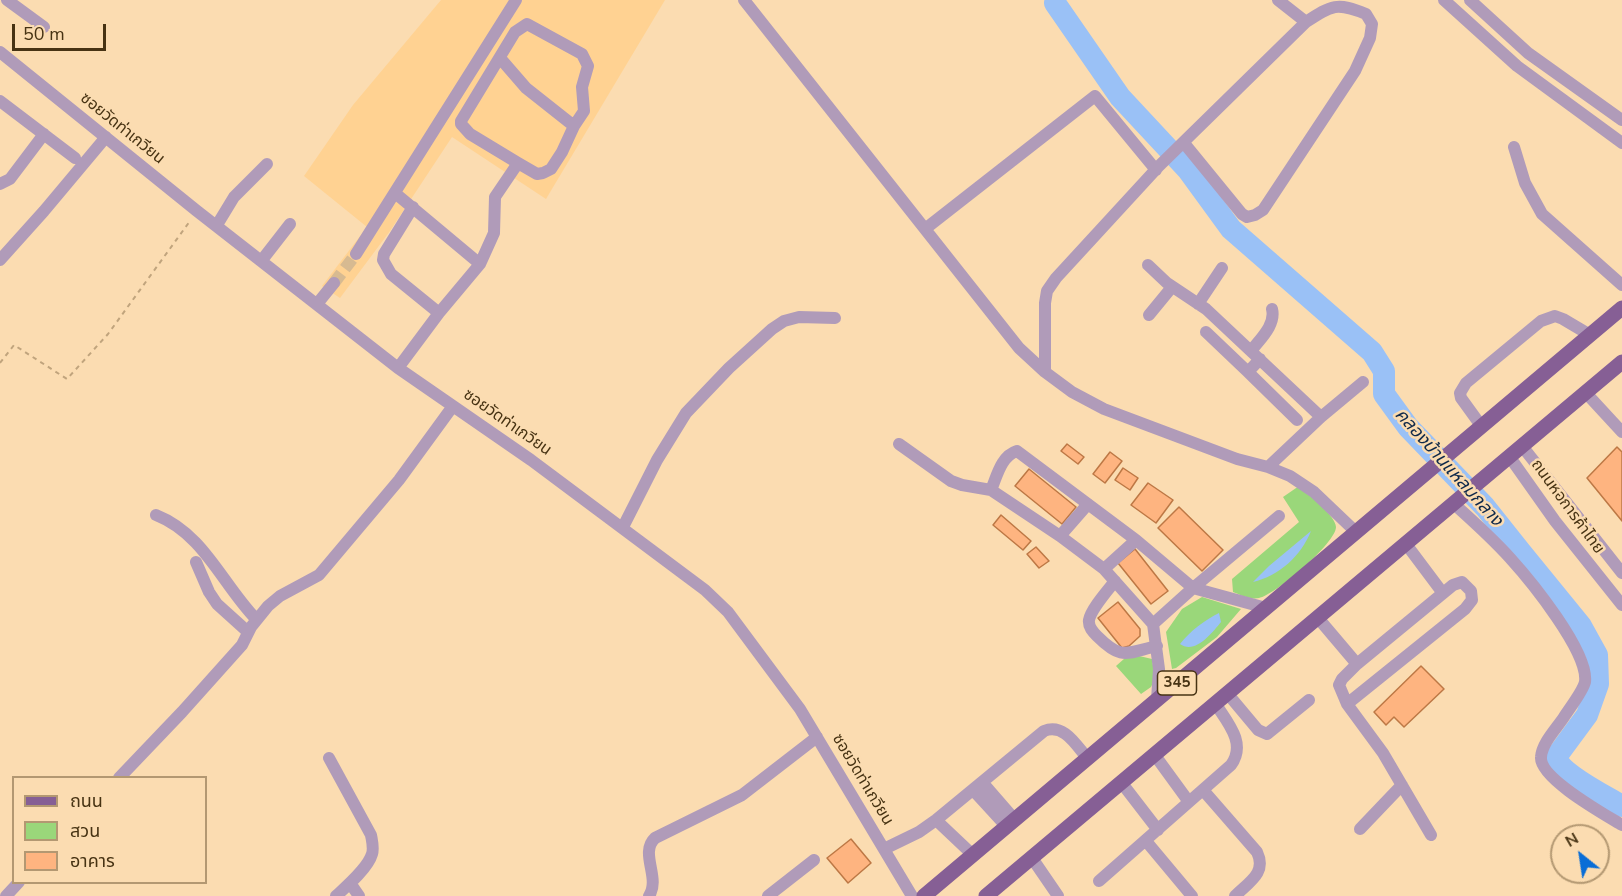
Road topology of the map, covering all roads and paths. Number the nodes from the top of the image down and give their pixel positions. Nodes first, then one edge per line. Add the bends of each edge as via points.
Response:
1 (7, 0) edge
2 (516, 0) edge
3 (744, 0) edge
4 (1278, 0) edge
5 (1444, 0) edge
6 (1470, 0) edge
7 (1306, 22) junction
8 (44, 27) dead end
9 (0, 52) edge
10 (1528, 53) junction
11 (500, 58) junction
12 (1517, 66) junction
13 (0, 101) edge
14 (1622, 120) edge
15 (574, 126) junction
16 (44, 135) junction
17 (106, 137) junction
18 (1622, 143) edge
19 (1182, 145) junction
20 (1514, 147) dead end
21 (75, 158) dead end
22 (518, 163) junction
23 (267, 164) dead end
24 (1158, 168) junction
25 (0, 184) edge
26 (395, 193) junction
27 (413, 207) junction
28 (197, 211) junction
29 (290, 224) dead end
30 (218, 225) junction
31 (925, 229) junction
32 (356, 254) tunnel mouth
33 (0, 260) edge
34 (261, 260) junction
35 (480, 264) junction
36 (1148, 265) dead end
37 (1222, 268) dead end
38 (334, 283) tunnel mouth
39 (1622, 285) edge
40 (1172, 287) junction
41 (318, 304) junction
42 (1198, 304) junction
43 (1622, 308) edge
44 (1272, 309) dead end
45 (439, 313) junction
46 (1149, 315) dead end
47 (835, 318) dead end
48 (1206, 332) dead end
49 (1590, 336) junction
50 (1256, 355) junction
51 (1622, 362) edge
52 (0, 363) edge
53 (398, 368) junction
54 (1045, 372) junction
55 (1248, 372) junction
56 (1363, 381) dead end
57 (1586, 393) junction
58 (453, 406) junction
59 (1321, 417) junction
60 (1297, 420) dead end
61 (1482, 426) junction
62 (1622, 432) edge
63 (899, 444) dead end
64 (1522, 446) junction
65 (1509, 456) junction
66 (1268, 467) junction
67 (991, 490) junction
68 (1458, 501) junction
69 (1088, 504) junction
70 (156, 515) dead end
71 (1279, 516) dead end
72 (623, 527) junction
73 (1356, 532) junction
74 (1060, 536) junction
75 (1136, 540) junction
76 (1406, 544) junction
77 (196, 562) dead end
78 (1104, 569) junction
79 (1622, 573) edge
80 (1115, 581) junction
81 (1193, 588) junction
82 (1442, 592) junction
83 (1622, 605) edge
84 (1266, 609) junction
85 (1318, 618) junction
86 (256, 619) junction
87 (1153, 624) junction
88 (248, 632) junction
89 (1157, 646) junction
90 (1358, 664) junction
91 (1221, 698) junction
92 (1157, 700) junction
93 (1309, 700) dead end
94 (1347, 704) junction
95 (817, 737) junction
96 (1154, 754) junction
97 (329, 758) dead end
98 (1088, 759) junction
99 (120, 776) edge
100 (1121, 782) junction
101 (1402, 785) junction
102 (977, 786) junction
103 (1203, 790) junction
104 (1189, 802) junction
105 (936, 820) junction
106 (1011, 823) junction
107 (1622, 825) edge
108 (1158, 830) junction
109 (1360, 830) dead end
110 (1431, 835) dead end
111 (1146, 841) junction
112 (884, 849) junction
113 (973, 855) junction
114 (1032, 858) junction
115 (814, 860) dead end
116 (1099, 881) dead end
117 (350, 882) junction
118 (17, 884) edge
119 (776, 894) edge
120 (6, 896) edge
121 (336, 896) edge
122 (359, 896) edge
123 (649, 896) edge
124 (912, 896) edge
125 (924, 896) edge
126 (986, 896) edge
127 (1058, 896) edge
128 (1192, 896) edge
129 (1235, 896) edge

1 - 8 street
2 - 26 street
3 - 31 street
4 - 7 street
5 - 12 street
6 - 10 street
7 - 19 street
7 - 19 street via 1338,5 1366,14 1372,24 1370,38 1354,71 1263,210 1247,217 1242,214
9 - 17 street, ซอยวัดท่าเกวียน
10 - 12 street
10 - 14 street
11 - 15 street via 526,88
11 - 15 street via 515,32 527,24 582,54 588,66 582,87 584,111
11 - 22 street via 461,124 470,134
12 - 18 street
13 - 16 street
15 - 22 street via 551,169 537,174
16 - 21 street
16 - 25 street via 10,179
17 - 28 street, ซอยวัดท่าเกวียน
17 - 33 street
19 - 24 street
20 - 39 street via 1525,183 1542,214
22 - 35 street via 495,197 494,232
23 - 30 street via 234,197
24 - 31 street via 1095,96
24 - 54 street via 1047,291
26 - 27 street
26 - 32 street
27 - 35 street
27 - 45 street via 383,260 391,274
28 - 30 street, ซอยวัดท่าเกวียน
28 - 52 path via 108,334 67,379 14,345
29 - 34 street
30 - 34 street, ซอยวัดท่าเกวียน
31 - 54 street via 1019,348
34 - 41 street, ซอยวัดท่าเกวียน
35 - 45 street
36 - 40 street
37 - 42 street
38 - 41 street
40 - 42 street
40 - 46 street
41 - 53 street, ซอยวัดท่าเกวียน
42 - 50 street
43 - 49 main road, 345
44 - 50 street via 1273,318
45 - 53 street
47 - 72 street via 799,317 784,321 729,368 686,413
48 - 55 street
49 - 61 main road, 345
49 - 61 street via 1555,316 1540,321 1466,383 1460,393
50 - 55 street
50 - 59 street
51 - 57 main road, 345
53 - 58 street, ซอยวัดท่าเกวียน
54 - 66 street via 1104,409
55 - 60 street
56 - 59 street
57 - 62 street
57 - 64 main road, 345
58 - 72 street, ซอยวัดท่าเกวียน
58 - 86 street via 399,480 320,575 280,596
59 - 66 street
61 - 73 main road, 345
63 - 67 street via 951,481
64 - 65 main road, 345
64 - 79 street, ถนนหอการค้าไทย
65 - 68 main road, 345
65 - 83 street, ถนนหอการค้าไทย
66 - 73 street via 1314,492
67 - 69 street via 1004,459 1017,451
67 - 74 street
68 - 76 main road, 345
68 - 107 street via 1510,558 1568,632 1581,661 1585,682 1543,748 1541,764 1556,782
69 - 74 street
69 - 75 street
70 - 86 street via 177,525 207,554
71 - 81 street
72 - 95 street, ซอยวัดท่าเกวียน via 728,612
73 - 84 main road, 345
74 - 78 street
75 - 78 street
75 - 81 street
76 - 82 street
76 - 85 main road, 345
77 - 88 street via 217,604
78 - 80 street
80 - 87 street
80 - 89 street via 1092,613 1092,631 1115,652
81 - 84 street
81 - 87 street
82 - 90 street
82 - 94 street via 1462,582 1471,591 1472,600
84 - 92 main road, 345
85 - 90 street
85 - 91 main road, 345
86 - 88 street
87 - 89 street
88 - 99 street via 227,662
89 - 92 street
90 - 94 street via 1339,685
91 - 93 street via 1267,734
91 - 96 main road, 345
91 - 103 street via 1238,747 1237,757
92 - 98 main road, 345
94 - 101 street
95 - 112 street, ซอยวัดท่าเกวียน
95 - 123 street via 742,795 655,838 648,851 654,879
96 - 100 main road, 345
96 - 104 street
97 - 117 street via 371,835 371,857
98 - 102 street via 1063,731 1051,728
98 - 106 main road, 345
100 - 108 street
100 - 114 main road, 345
101 - 109 street
101 - 110 street
102 - 105 street
102 - 106 street
103 - 104 street
103 - 129 street via 1261,860 1258,874
104 - 108 street
105 - 112 street
105 - 113 street
106 - 113 main road, 345
108 - 111 street
111 - 116 street
111 - 128 street
112 - 124 street, ซอยวัดท่าเกวียน
113 - 125 main road, 345
114 - 126 main road, 345
114 - 127 street
115 - 119 street
117 - 121 street
117 - 122 street
118 - 120 street

